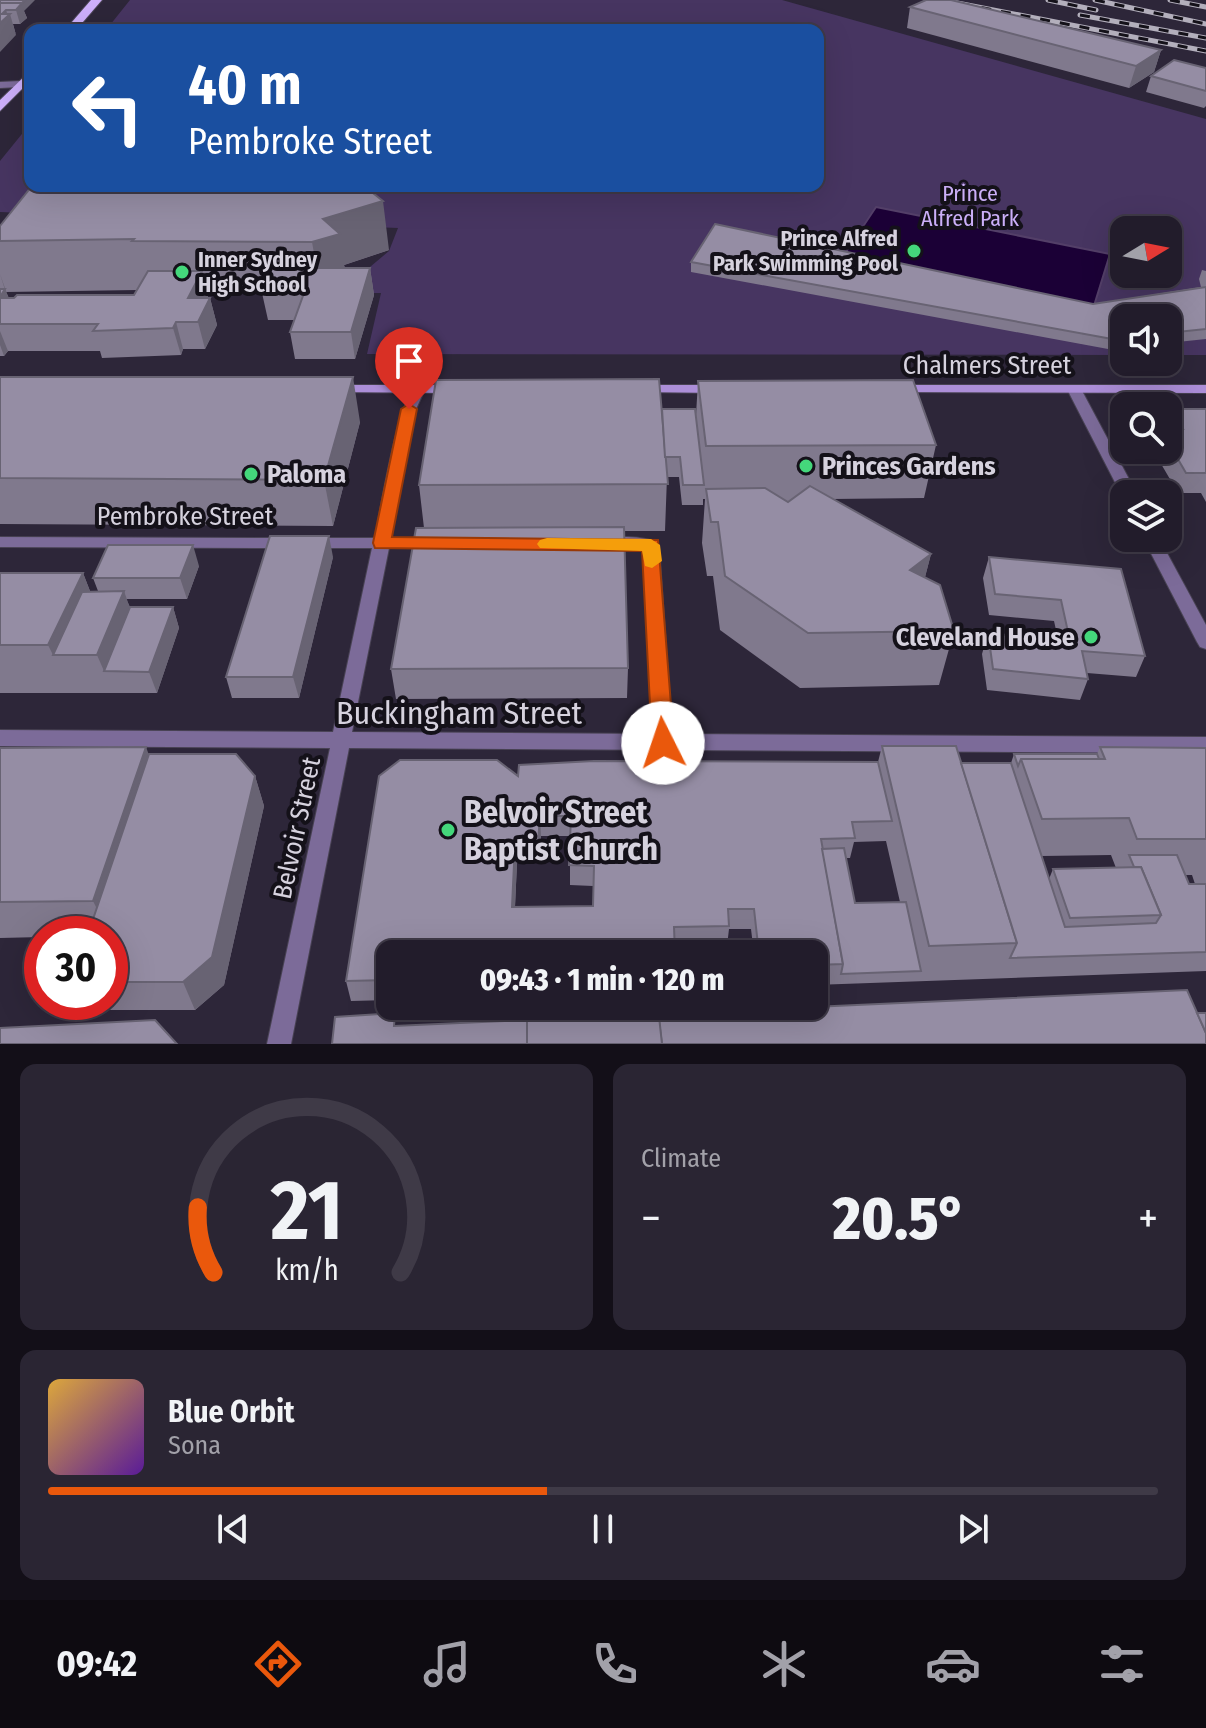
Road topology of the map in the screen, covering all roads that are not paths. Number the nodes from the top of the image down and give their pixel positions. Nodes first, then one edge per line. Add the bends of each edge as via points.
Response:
1 (97, 0) edge
2 (75, 24) edge
3 (24, 80) edge
4 (20, 84) junction
5 (0, 85) edge
6 (0, 107) edge
7 (325, 389) edge
8 (418, 389) junction
9 (465, 389) edge
10 (620, 389) edge
11 (730, 389) edge
12 (886, 389) edge
13 (1074, 389) junction
14 (1206, 389) edge
15 (1122, 480) edge
16 (0, 542) edge
17 (382, 543) junction
18 (452, 543) edge
19 (590, 544) edge
20 (1159, 552) edge
21 (1206, 642) edge
22 (0, 738) edge
23 (341, 742) junction
24 (663, 743) junction
25 (1206, 745) edge
26 (279, 1044) edge

1 - 2 main road
3 - 4 main road
4 - 5 street
4 - 6 main road
7 - 8 main road
8 - 9 main road
8 - 17 street, Belvoir Street via 409,409
10 - 11 main road
12 - 13 main road, Chalmers Street
13 - 14 main road, Chalmers Street
13 - 15 street
16 - 17 street, Pembroke Street
17 - 18 street, Pembroke Street
17 - 23 street, Belvoir Street
19 - 24 street via 651,545
20 - 21 street
22 - 23 street, Buckingham Street
23 - 24 street, Buckingham Street
23 - 26 street, Belvoir Street
24 - 25 street, Buckingham Street

